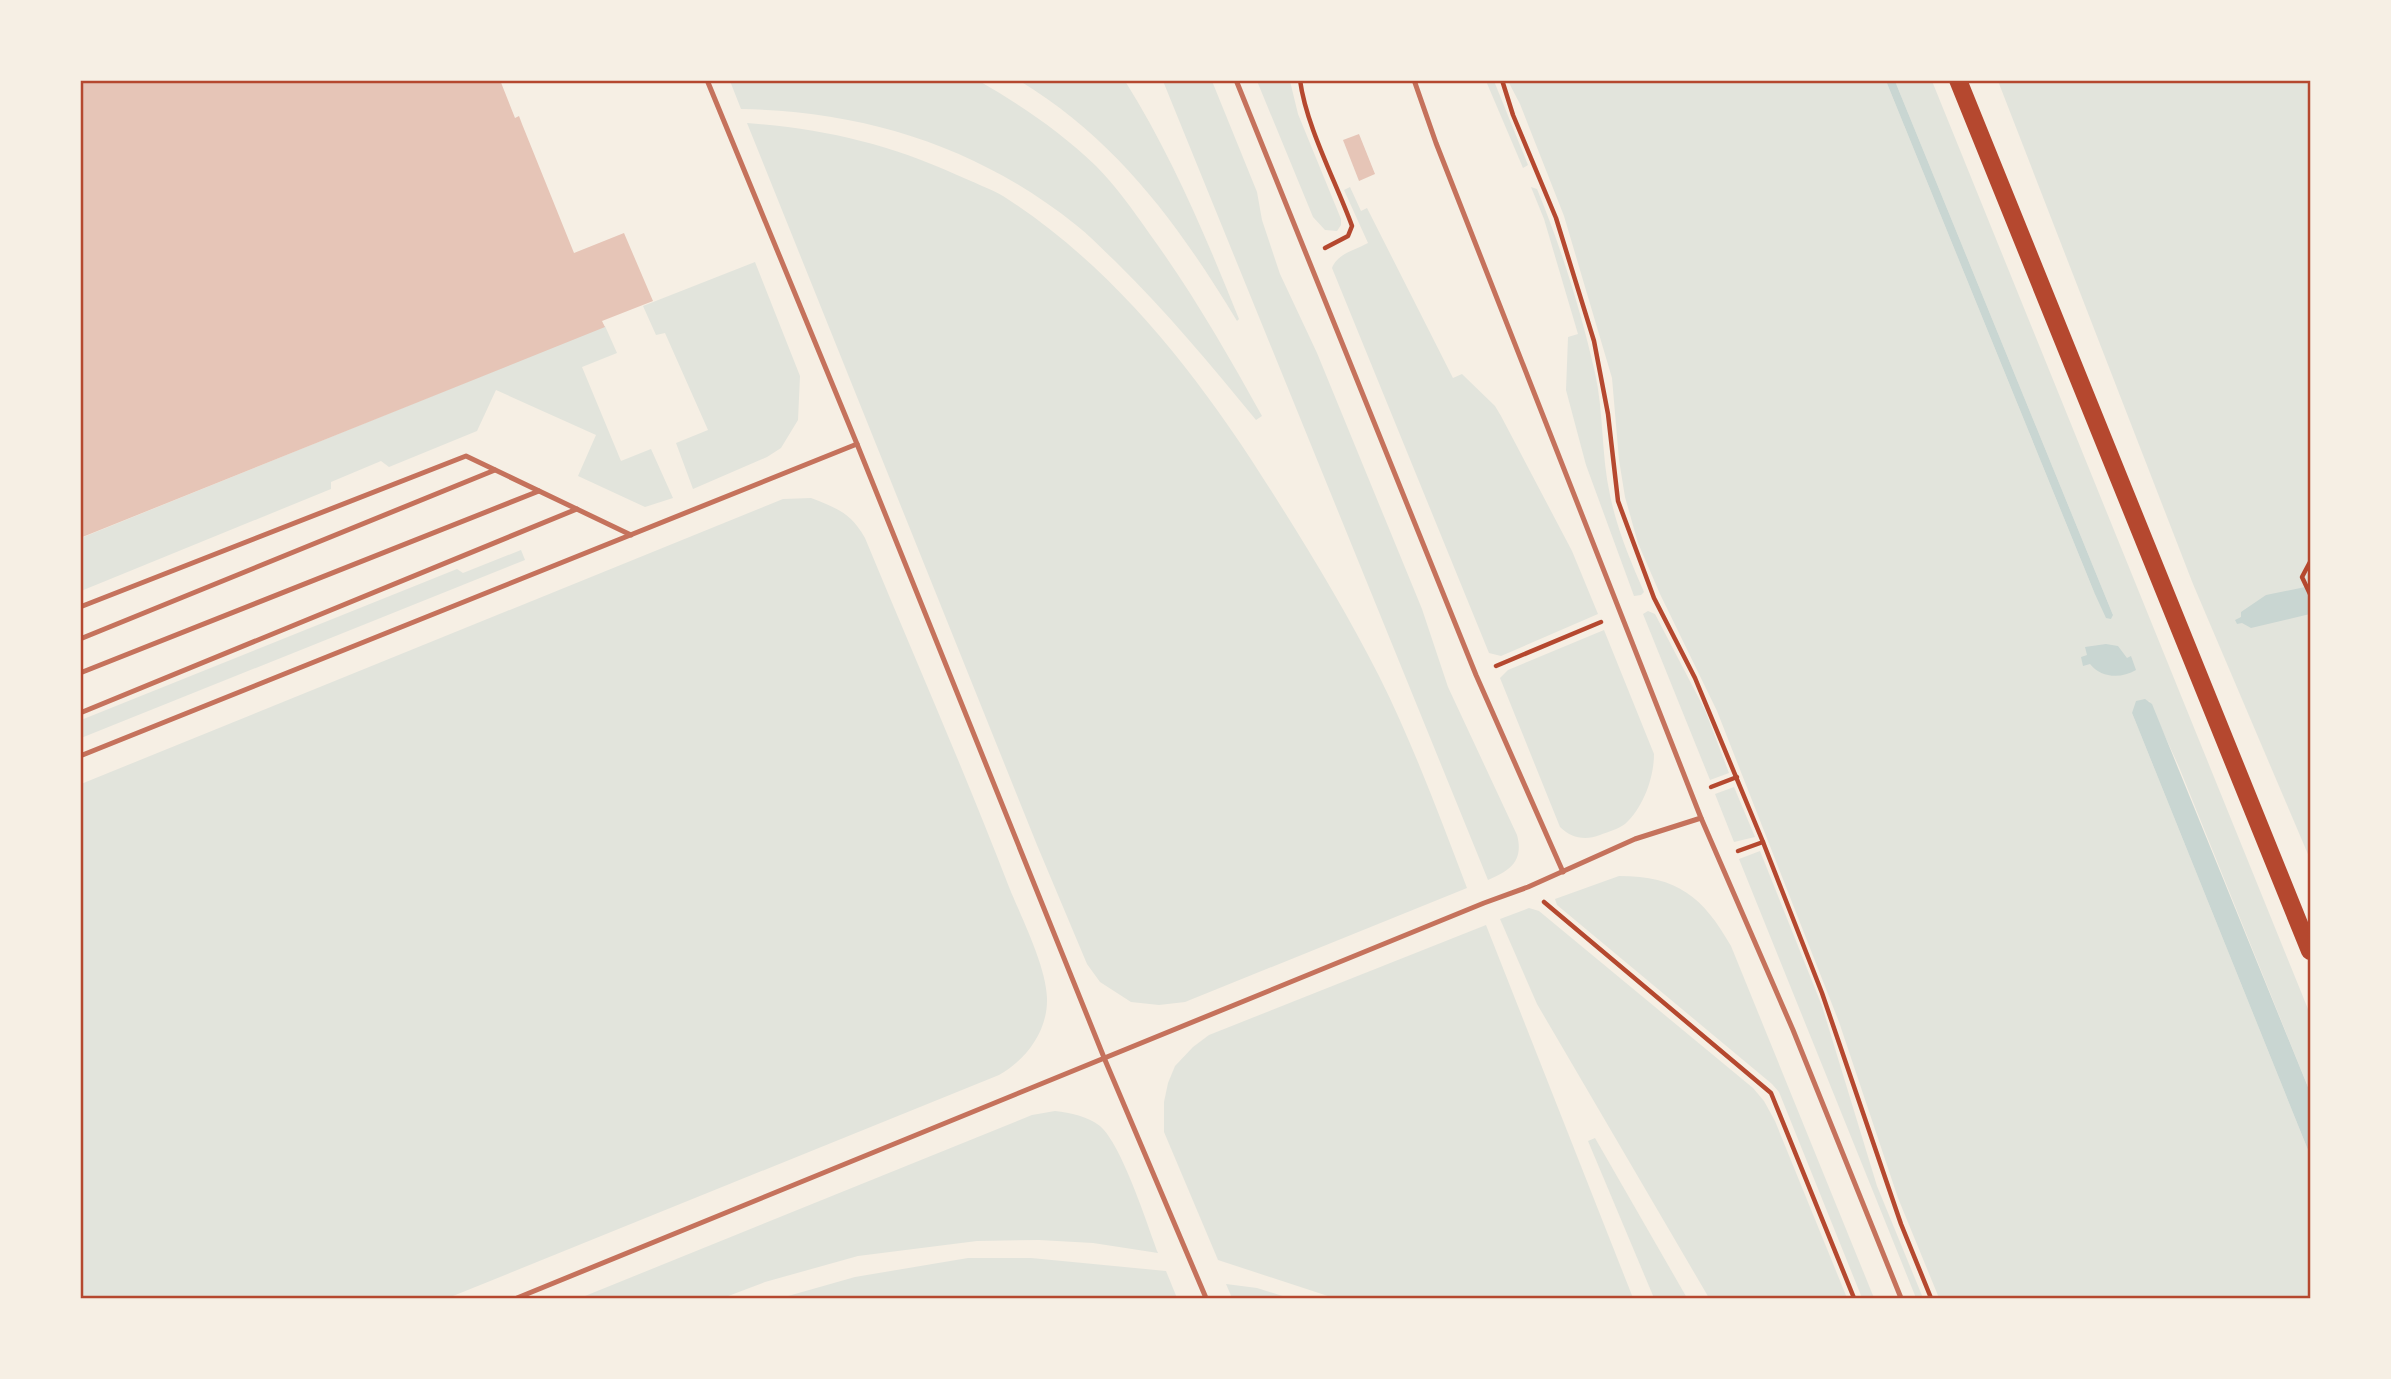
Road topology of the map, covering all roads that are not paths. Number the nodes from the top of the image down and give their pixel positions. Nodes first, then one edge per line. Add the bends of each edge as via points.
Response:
1 (707, 80) edge
2 (1236, 80) edge
3 (1414, 80) edge
4 (1958, 80) edge
5 (856, 444) junction
6 (495, 470) junction
7 (539, 491) junction
8 (577, 509) junction
9 (631, 535) junction
10 (80, 607) edge
11 (80, 639) edge
12 (80, 673) edge
13 (80, 713) edge
14 (80, 756) edge
15 (1701, 818) junction
16 (1563, 872) junction
17 (2311, 951) edge
18 (1105, 1060) junction
19 (517, 1298) edge
20 (1206, 1298) edge
21 (1901, 1298) edge

1 - 5 lane
2 - 16 lane via 1476,675
3 - 15 lane
4 - 17 main road
5 - 9 lane
5 - 18 lane
6 - 7 lane
6 - 10 lane via 466,456
6 - 11 lane
7 - 8 lane
7 - 12 lane
8 - 9 lane
8 - 13 lane
9 - 14 lane
15 - 16 lane via 1635,839
15 - 21 lane
16 - 18 lane
18 - 19 lane
18 - 20 lane

